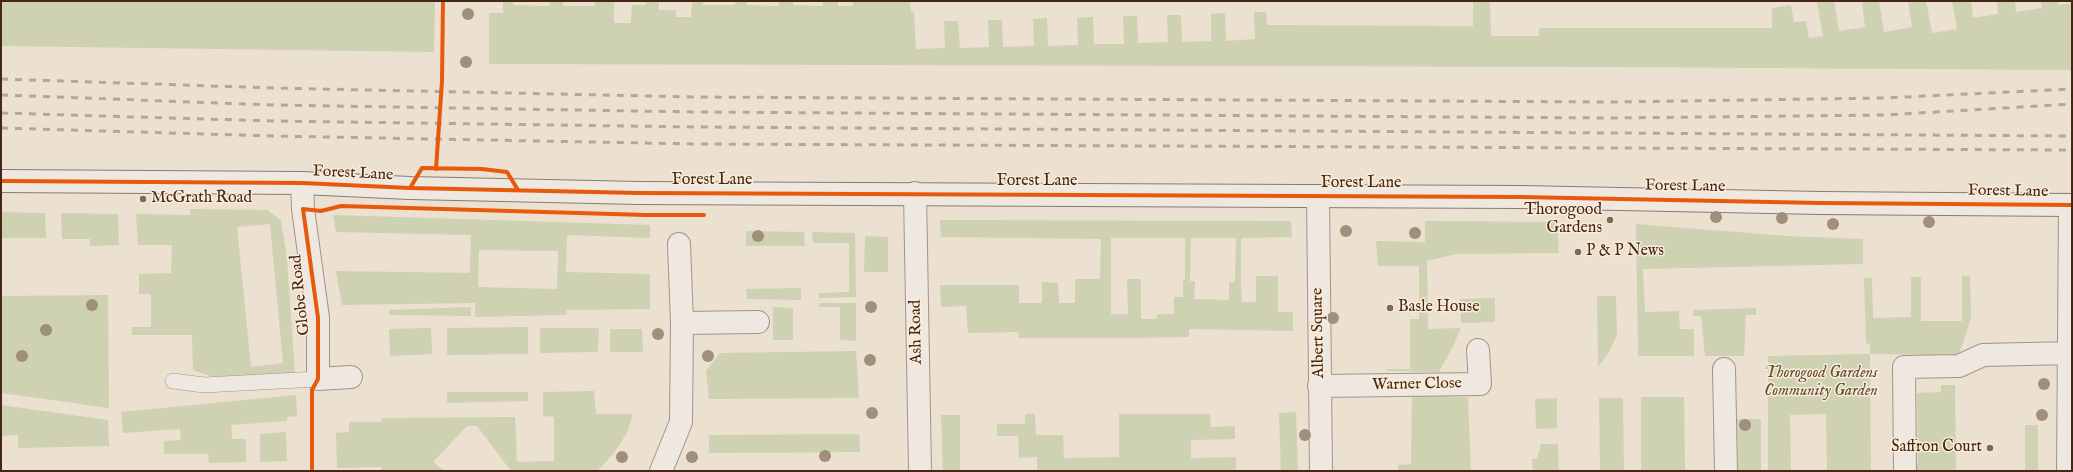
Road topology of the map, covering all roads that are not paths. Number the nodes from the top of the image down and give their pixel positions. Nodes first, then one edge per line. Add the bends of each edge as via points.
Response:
1 (1, 181) edge
2 (302, 184) junction
3 (915, 193) junction
4 (1318, 196) junction
5 (2071, 205) edge
6 (679, 244) dead end
7 (758, 322) dead end
8 (682, 323) junction
9 (1478, 350) dead end
10 (2069, 352) junction
11 (1724, 369) dead end
12 (351, 377) dead end
13 (318, 379) junction
14 (173, 381) dead end
15 (1320, 386) junction
16 (1905, 470) dead end
17 (661, 471) edge
18 (920, 471) edge
19 (1321, 471) edge
20 (1726, 471) edge
21 (2068, 471) edge

1 - 2 street, Forest Lane
2 - 3 street, Forest Lane via 639,193
2 - 13 street, Globe Road via 303,210 318,318
3 - 4 street, Forest Lane
3 - 18 street, Ash Road
4 - 5 street, Forest Lane
4 - 15 street, Albert Square
5 - 10 street
6 - 8 street
7 - 8 street
8 - 17 street via 682,422
9 - 15 street, Warner Close via 1480,384
10 - 16 street via 1983,355 1959,366 1904,367
10 - 21 street
11 - 20 street
12 - 13 street
13 - 14 lane via 204,386
15 - 19 street, Albert Square

